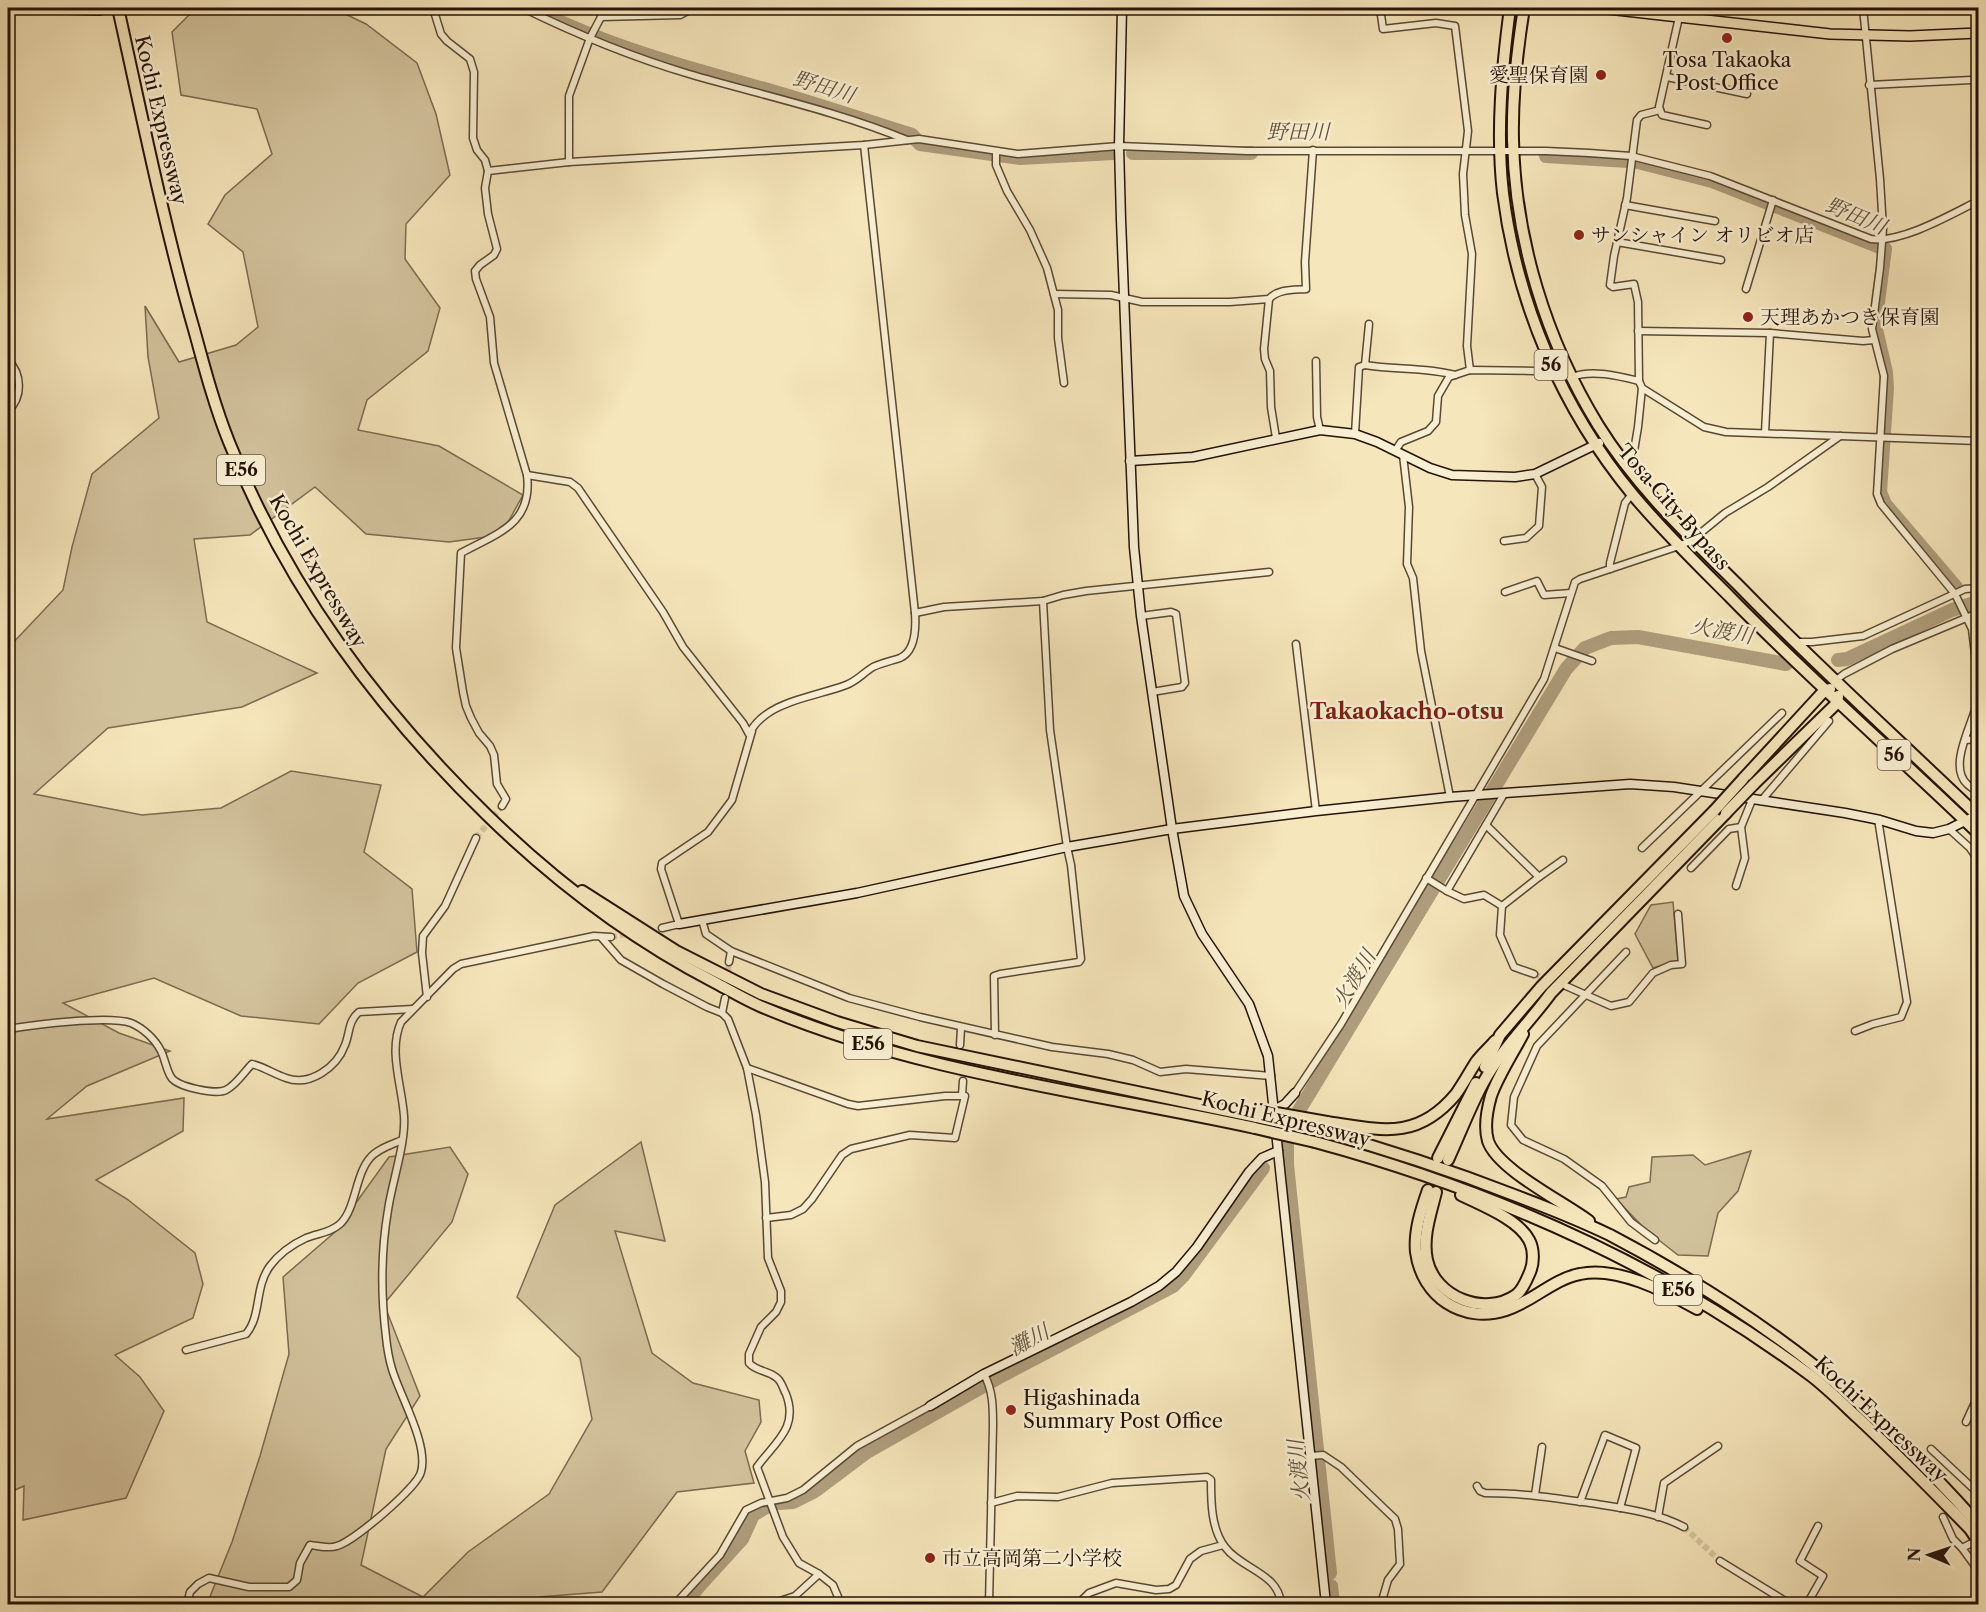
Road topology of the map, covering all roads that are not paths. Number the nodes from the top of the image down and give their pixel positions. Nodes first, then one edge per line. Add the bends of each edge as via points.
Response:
1 (33, 8) edge
2 (118, 8) edge
3 (433, 8) edge
4 (523, 8) edge
5 (600, 8) edge
6 (693, 8) edge
7 (1122, 8) edge
8 (1380, 8) edge
9 (1510, 8) edge
10 (1524, 8) edge
11 (1599, 8) edge
12 (1863, 8) edge
13 (100, 10) dead end
14 (1680, 12) edge
15 (601, 17) junction
16 (1978, 33) edge
17 (1865, 35) junction
18 (590, 38) junction
19 (1667, 78) junction
20 (1971, 80) dead end
21 (1869, 85) junction
22 (1748, 94) dead end
23 (1660, 110) junction
24 (1707, 125) dead end
25 (913, 140) junction
26 (864, 145) junction
27 (1119, 146) junction
28 (1467, 151) junction
29 (1501, 151) junction
30 (996, 152) junction
31 (1313, 152) junction
32 (1514, 152) junction
33 (1631, 156) junction
34 (569, 162) junction
35 (488, 171) junction
36 (1773, 200) junction
37 (1978, 201) edge
38 (1625, 205) junction
39 (1715, 221) dead end
40 (1617, 242) junction
41 (1882, 244) junction
42 (1721, 260) dead end
43 (1746, 289) dead end
44 (1054, 294) junction
45 (1125, 299) junction
46 (1269, 299) junction
47 (1369, 324) dead end
48 (1638, 331) junction
49 (1770, 333) junction
50 (1874, 340) junction
51 (8, 360) edge
52 (1316, 361) dead end
53 (1365, 365) junction
54 (1551, 366) junction
55 (1470, 370) junction
56 (1456, 375) junction
57 (1571, 377) junction
58 (1064, 383) dead end
59 (1640, 385) junction
60 (8, 411) edge
61 (1320, 430) junction
62 (1355, 434) junction
63 (1766, 434) junction
64 (1840, 436) junction
65 (1884, 436) junction
66 (1276, 438) junction
67 (1607, 438) junction
68 (1978, 441) edge
69 (1596, 445) junction
70 (1399, 453) junction
71 (1130, 460) junction
72 (1624, 460) junction
73 (8, 469) edge
74 (1535, 474) junction
75 (527, 475) junction
76 (1632, 494) junction
77 (8, 495) edge
78 (1692, 540) junction
79 (1504, 541) dead end
80 (8, 546) edge
81 (1679, 546) junction
82 (8, 560) edge
83 (1610, 569) junction
84 (1269, 572) dead end
85 (1138, 587) junction
86 (1978, 588) edge
87 (1505, 592) dead end
88 (1571, 593) junction
89 (1955, 596) junction
90 (1043, 601) junction
91 (1978, 612) edge
92 (915, 613) junction
93 (1966, 615) junction
94 (1141, 616) junction
95 (1795, 643) junction
96 (1296, 644) dead end
97 (1555, 648) junction
98 (1592, 661) dead end
99 (1978, 665) edge
100 (1833, 680) junction
101 (1824, 691) junction
102 (1152, 693) junction
103 (1978, 699) edge
104 (1837, 703) junction
105 (1782, 713) dead end
106 (1829, 721) dead end
107 (753, 725) junction
108 (1978, 739) edge
109 (1965, 740) junction
110 (1699, 791) junction
111 (1978, 792) edge
112 (1501, 794) junction
113 (1476, 796) junction
114 (1450, 797) junction
115 (1756, 801) junction
116 (502, 806) dead end
117 (1316, 811) junction
118 (1978, 815) edge
119 (1878, 819) junction
120 (1966, 821) junction
121 (1486, 825) junction
122 (1740, 827) junction
123 (1172, 829) junction
124 (1949, 830) junction
125 (1978, 833) edge
126 (476, 838) tunnel mouth
127 (1067, 847) junction
128 (1642, 848) dead end
129 (525, 852) junction
130 (1563, 860) dead end
131 (1978, 860) edge
132 (1691, 868) dead end
133 (1539, 877) junction
134 (1428, 880) junction
135 (1737, 886) dead end
136 (1445, 889) junction
137 (1502, 906) junction
138 (1678, 914) dead end
139 (702, 920) junction
140 (679, 924) junction
141 (662, 928) dead end
142 (601, 937) junction
143 (611, 937) tunnel mouth
144 (731, 951) junction
145 (1626, 952) dead end
146 (729, 962) tunnel mouth
147 (1534, 974) tunnel mouth
148 (1566, 986) tunnel mouth
149 (1587, 995) junction
150 (427, 997) junction
151 (725, 998) dead end
152 (413, 1009) junction
153 (722, 1013) junction
154 (1527, 1025) junction
155 (961, 1028) junction
156 (8, 1029) edge
157 (1855, 1031) dead end
158 (994, 1035) junction
159 (1500, 1035) junction
160 (960, 1045) tunnel mouth
161 (747, 1068) junction
162 (1271, 1077) junction
163 (963, 1081) tunnel mouth
164 (1295, 1093) joint
165 (962, 1095) junction
166 (1274, 1110) junction
167 (1257, 1118) junction
168 (1324, 1126) junction
169 (402, 1140) junction
170 (1278, 1151) junction
171 (1422, 1175) junction
172 (766, 1218) junction
173 (1608, 1235) junction
174 (1655, 1240) dead end
175 (186, 1350) dead end
176 (985, 1375) junction
177 (1811, 1376) junction
178 (1978, 1396) edge
179 (930, 1406) joint
180 (1966, 1422) dead end
181 (1718, 1446) dead end
182 (1542, 1447) dead end
183 (1931, 1449) dead end
184 (1310, 1456) junction
185 (1477, 1486) dead end
186 (1978, 1493) edge
187 (1534, 1495) junction
188 (771, 1501) junction
189 (1580, 1502) junction
190 (991, 1503) junction
191 (1620, 1508) junction
192 (1658, 1517) junction
193 (1943, 1517) dead end
194 (1978, 1524) edge
195 (1818, 1526) dead end
196 (1684, 1527) tunnel mouth
197 (1975, 1542) edge
198 (1223, 1545) junction
199 (1962, 1548) junction
200 (1720, 1561) tunnel mouth
201 (1978, 1570) edge
202 (819, 1574) junction
203 (187, 1605) edge
204 (675, 1605) edge
205 (771, 1605) edge
206 (841, 1605) edge
207 (989, 1605) edge
208 (1078, 1605) edge
209 (1281, 1605) edge
210 (1326, 1605) edge
211 (1381, 1605) edge
212 (1790, 1605) edge
213 (1807, 1605) edge

1 - 13 main road
2 - 129 highway, Kochi Expressway / E56 via 183,293 217,407 246,482 306,594 351,662 401,726
3 - 35 street via 441,34 473,65 473,138
4 - 18 street
5 - 15 street
6 - 15 street via 680,15
7 - 27 street
8 - 28 street via 1383,28 1436,23 1455,26 1468,130
9 - 29 highway, Tosa City Bypass / 56 via 1501,98
10 - 32 highway, Tosa City Bypass / 56 via 1514,99
11 - 14 main road
12 - 17 street
14 - 17 main road via 1830,34
14 - 19 street
15 - 18 street
16 - 17 main road
17 - 21 street
18 - 25 street via 647,60
18 - 34 street via 568,96
19 - 22 street
19 - 23 street
20 - 21 street
21 - 41 street via 1880,179
23 - 24 street via 1662,115
23 - 33 street via 1636,120
25 - 26 street
25 - 30 street
26 - 34 street
26 - 92 street
27 - 30 street via 1018,154
27 - 31 street
27 - 45 street
28 - 29 street
28 - 31 street
28 - 55 street via 1463,174 1472,254 1467,317
29 - 32 street
29 - 54 highway, Tosa City Bypass / 56 via 1503,193 1514,252 1529,310
30 - 44 street via 995,160 1007,191 1034,238
31 - 46 street via 1306,289 1273,294
32 - 33 street
32 - 57 highway, Tosa City Bypass / 56 via 1522,226 1533,273
33 - 36 street via 1710,176
33 - 38 street
34 - 35 street
35 - 75 street via 487,206 497,249 480,265 476,279 490,317 494,363
36 - 41 street
36 - 43 street
37 - 41 street
38 - 39 street
38 - 40 street
40 - 42 street
40 - 48 street via 1610,285 1634,284
41 - 50 street
44 - 45 street via 1111,295
44 - 58 street
45 - 46 street
45 - 71 street
46 - 66 street via 1264,349 1270,371
47 - 53 street
48 - 49 street
48 - 59 street
49 - 50 street
49 - 63 street
50 - 65 street via 1887,393
51 - 60 street via 17,373 19,389
52 - 61 street
53 - 56 street
53 - 62 street via 1359,367
54 - 55 street via 1535,370
54 - 69 highway, Tosa City Bypass / 56
55 - 56 street
56 - 70 street via 1449,377 1438,396 1436,422 1428,432 1401,442
57 - 59 street via 1581,373 1624,377
57 - 67 highway, Tosa City Bypass / 56
59 - 63 street via 1704,427
59 - 72 street via 1634,451
61 - 62 street
61 - 66 street
62 - 70 street
63 - 64 street
64 - 65 street
64 - 78 street via 1725,513
65 - 68 street
65 - 89 street via 1877,494 1881,504
66 - 71 street via 1193,457
67 - 69 street
67 - 72 highway, Tosa City Bypass / 56
69 - 74 street
69 - 76 highway, Tosa City Bypass / 56
70 - 74 street via 1452,475
70 - 114 street via 1409,507 1407,564 1413,578 1420,651
71 - 85 street
72 - 78 highway, Tosa City Bypass / 56
73 - 77 street
74 - 79 street via 1542,487 1539,526 1526,538
75 - 107 street via 570,482 578,488 683,647 749,734
75 - 116 street via 528,501 519,518 461,553 459,572 456,648 465,699 471,718 494,755 497,784 506,800
76 - 81 highway, Tosa City Bypass / 56
76 - 83 street via 1625,503
78 - 81 street
78 - 95 highway, Tosa City Bypass / 56
80 - 82 street
81 - 83 street
81 - 101 highway, Tosa City Bypass / 56
83 - 88 street via 1575,582
84 - 85 street
85 - 90 street via 1086,591
85 - 94 street
86 - 89 street via 1965,589
87 - 88 street via 1537,580 1544,595
88 - 97 street
89 - 93 street
89 - 95 street via 1863,636
90 - 92 street
90 - 127 street via 1050,730
91 - 93 street
92 - 107 street via 913,643 905,656 872,668 847,685 770,712
93 - 99 street
93 - 100 street
94 - 102 street
94 - 102 street via 1176,614 1185,683
95 - 100 highway, Tosa City Bypass / 56
96 - 117 street
97 - 98 street
97 - 113 street via 1544,679
100 - 101 highway
100 - 104 highway
100 - 118 highway, Tosa City Bypass / 56
101 - 104 highway, Tosa City Bypass / 56
101 - 159 highway, bridge via 1714,811 1541,987
102 - 123 street
103 - 109 street
104 - 120 highway, Tosa City Bypass / 56
104 - 154 highway, bridge via 1551,993
105 - 110 street
106 - 115 street
107 - 140 street via 732,800 708,832 662,863
108 - 109 street
109 - 111 street via 1959,770 1965,783
110 - 112 street via 1630,784
110 - 115 street
110 - 128 street
112 - 113 street
112 - 121 street
113 - 114 street
113 - 134 street
114 - 117 street
115 - 119 street
115 - 122 street
117 - 123 street
118 - 120 street
119 - 124 street via 1933,834
119 - 157 street via 1907,1002 1901,1017
120 - 124 street
120 - 125 highway, Tosa City Bypass / 56
121 - 133 street
121 - 136 street
122 - 132 street via 1729,829
122 - 135 street via 1745,858
123 - 127 street
123 - 162 street via 1184,896 1202,934 1249,1004 1263,1038
124 - 131 street
126 - 150 street via 445,906 423,936
127 - 139 street via 878,889
127 - 158 street via 1081,958 1079,962 994,976
129 - 167 highway, Kochi Expressway / E56 via 676,951 761,994 837,1022 917,1046
129 - 167 highway, Kochi Expressway / E56 via 590,905 669,958 758,1005 811,1025 946,1065
130 - 133 street
133 - 137 street
134 - 136 street
134 - 164 street
136 - 137 street via 1464,899 1484,895
137 - 147 street via 1500,935 1514,967
138 - 149 street via 1682,964 1653,974 1629,1002 1611,1006
139 - 140 street
139 - 144 street via 706,934
140 - 141 street
142 - 143 street
142 - 150 street via 461,964
142 - 153 street via 621,960
144 - 146 street
144 - 155 street via 849,998
145 - 149 street
148 - 149 street
149 - 174 street via 1537,1046 1514,1097 1511,1125 1523,1140 1564,1160 1602,1186 1631,1222
150 - 152 street
151 - 153 street
152 - 156 street via 359,1012 350,1023 339,1058 325,1072 302,1080 287,1079 252,1064 223,1091 202,1090 172,1079 154,1041 131,1024 93,1020
152 - 169 street via 398,1030 396,1060 404,1117
153 - 161 street
154 - 159 highway via 1483,1082 1443,1159 1463,1105
154 - 173 highway via 1491,1095 1486,1124 1489,1143 1516,1173
155 - 158 street
155 - 160 street
158 - 162 street via 1108,1054 1160,1072 1186,1069
159 - 168 highway via 1442,1109 1419,1125 1398,1130
161 - 165 street via 858,1106
161 - 172 street via 765,1182
162 - 166 street
163 - 165 street
164 - 166 street
165 - 172 street via 965,1096 955,1138 910,1135 850,1149 803,1209
166 - 170 street
167 - 168 highway, bridge
167 - 171 highway, Kochi Expressway / E56, bridge via 1315,1142
168 - 173 highway, Kochi Expressway / E56 via 1554,1210
169 - 175 street via 370,1158 342,1222 332,1231 290,1247 271,1264 262,1278 252,1326 246,1334
169 - 203 street via 387,1212 382,1292 391,1367 423,1450 418,1480 348,1542 336,1547 310,1545 300,1563 297,1580 289,1587 249,1587 209,1578 190,1592
170 - 176 street via 1262,1158 1248,1172 1197,1247 1159,1286
170 - 184 street
171 - 177 highway, Kochi Expressway / E56 via 1601,1247 1676,1288
171 - 177 highway via 1508,1218 1529,1239 1533,1265 1516,1295 1495,1303 1472,1304 1446,1291 1427,1262 1432,1191 1416,1234 1416,1251 1420,1270 1432,1291 1455,1309 1488,1315 1508,1310 1579,1274 1605,1273 1668,1294
172 - 188 street via 768,1258 782,1291 781,1302 762,1327 749,1354 749,1363 754,1369 780,1379 791,1407 782,1437 757,1467
173 - 194 highway, Kochi Expressway / E56 via 1751,1319 1816,1367 1894,1436
176 - 179 street
176 - 190 street via 990,1385 993,1426
177 - 197 highway, Kochi Expressway / E56 via 1886,1444 1970,1529
178 - 180 street
179 - 188 street via 857,1446 803,1490
181 - 192 street via 1664,1483
182 - 187 street
183 - 186 street
184 - 210 street
184 - 211 street via 1323,1455 1341,1467 1395,1519 1400,1564 1388,1580
185 - 187 street via 1485,1493
187 - 189 street
188 - 202 street via 783,1537 799,1563
188 - 204 street via 746,1510 720,1555
189 - 191 street
189 - 191 street via 1605,1435 1635,1448
190 - 198 street via 1017,1496 1058,1497 1112,1483 1208,1477 1216,1529
190 - 207 street
191 - 192 street
192 - 196 street
193 - 199 street
195 - 213 street via 1800,1561 1823,1576
197 - 199 street
198 - 208 street via 1190,1558 1176,1585 1169,1589 1116,1583 1089,1593
198 - 209 street via 1275,1586 1281,1594
199 - 201 street
200 - 212 street
202 - 205 street via 795,1596
202 - 206 street via 833,1585

